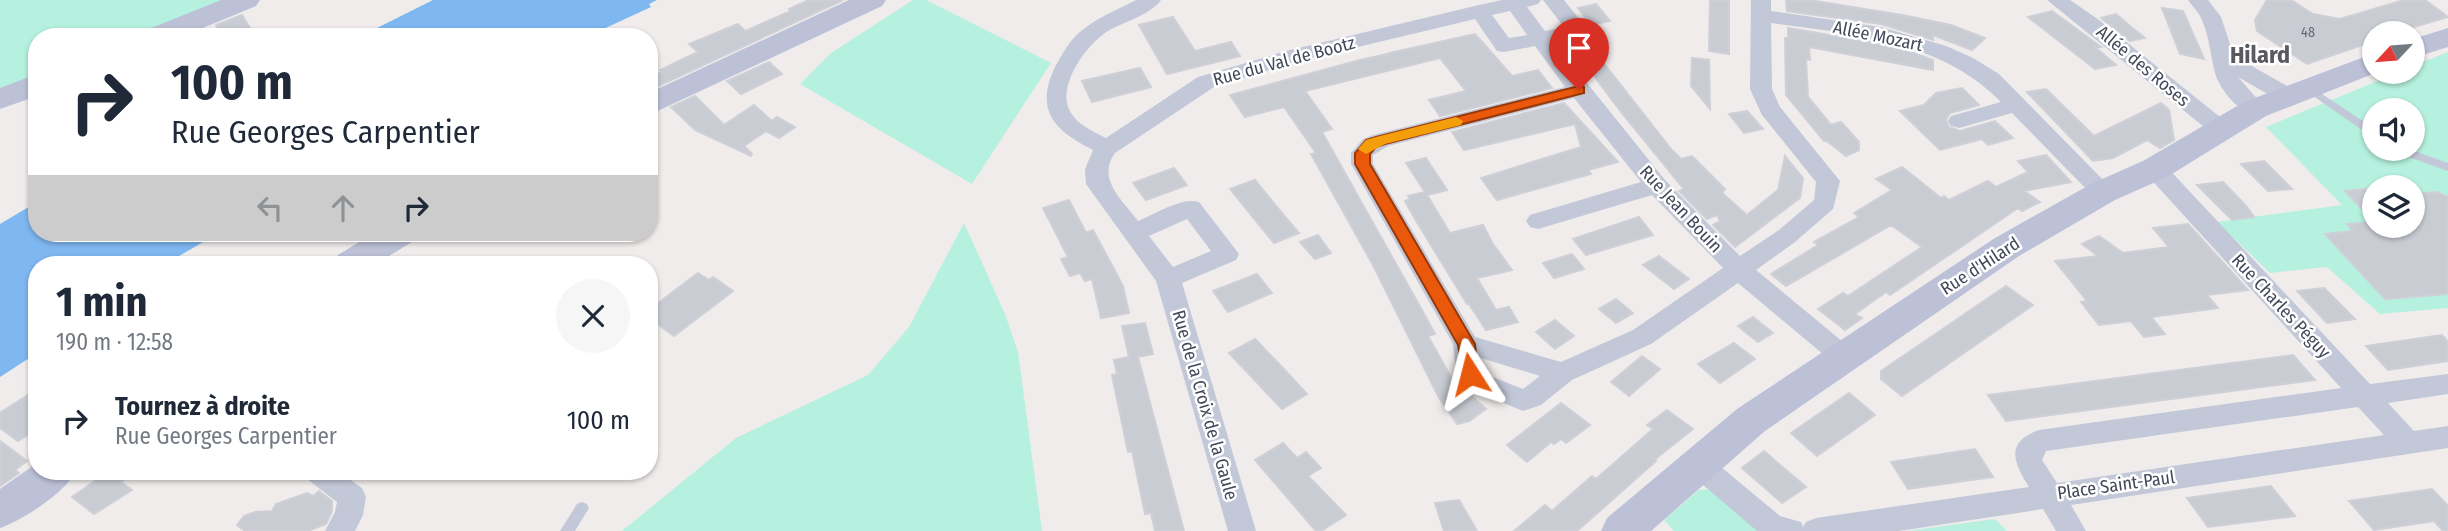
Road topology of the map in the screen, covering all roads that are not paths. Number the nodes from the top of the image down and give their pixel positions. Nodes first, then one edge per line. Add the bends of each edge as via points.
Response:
1 (246, 0) edge
2 (872, 0) edge
3 (1151, 0) edge
4 (1553, 0) edge
5 (2198, 0) edge
6 (1519, 1) edge
7 (2060, 1) edge
8 (1761, 8) edge
9 (1479, 11) junction
10 (176, 28) edge
11 (2448, 37) edge
12 (1540, 38) junction
13 (2426, 45) edge
14 (2225, 60) junction
15 (2362, 67) edge
16 (28, 88) edge
17 (1579, 90) junction
18 (2282, 97) junction
19 (0, 100) edge
20 (658, 102) edge
21 (2017, 105) junction
22 (1959, 121) dead end
23 (2222, 130) junction
24 (2362, 130) edge
25 (1107, 148) junction
26 (2425, 159) edge
27 (2448, 167) edge
28 (2155, 169) junction
29 (1657, 186) junction
30 (2103, 192) junction
31 (1538, 221) dead end
32 (1135, 232) junction
33 (385, 242) edge
34 (363, 256) edge
35 (1739, 270) junction
36 (1168, 279) junction
37 (1466, 344) junction
38 (1845, 358) junction
39 (1563, 373) junction
40 (2448, 384) edge
41 (2365, 397) junction
42 (2448, 437) edge
43 (2408, 443) junction
44 (1699, 465) junction
45 (43, 480) edge
46 (329, 480) edge
47 (2048, 495) junction
48 (582, 508) dead end
49 (0, 511) edge
50 (339, 531) edge
51 (567, 531) edge
52 (1242, 531) edge
53 (1622, 531) edge
54 (1791, 531) edge
55 (1816, 531) edge
56 (2072, 531) edge

1 - 10 street
2 - 20 street
3 - 25 street via 1090,34 1060,78 1055,100 1058,113 1075,132
4 - 12 street via 1577,30
5 - 14 street via 2210,17
6 - 9 street, Rue du Val de Bootz
6 - 12 street, Rue Jean Bouin
7 - 23 street, Allée des Roses
8 - 21 street, Allée Mozart via 1941,50 1992,79
8 - 35 street via 1761,89 1770,110 1828,181 1828,191 1815,214
9 - 12 street via 1504,46
9 - 25 street, Rue du Val de Bootz via 1206,82
11 - 13 street
12 - 17 street, Rue Jean Bouin
14 - 18 street
14 - 18 street via 2227,76 2240,95
15 - 18 street, Rue d'Hilard
16 - 19 street
17 - 29 street, Rue Jean Bouin
17 - 37 street via 1381,140 1362,153 1363,164
18 - 23 street, Rue d'Hilard
18 - 24 lane
21 - 22 street
21 - 30 street, Allée Mozart
23 - 28 street, Rue d'Hilard
25 - 32 street, Rue de la Croix de la Gaule via 1094,172
26 - 27 lane
28 - 30 street, Rue d'Hilard
28 - 41 street, Rue Charles Péguy
29 - 31 street
29 - 35 street, Rue Jean Bouin
30 - 38 street, Rue d'Hilard via 2007,247
32 - 36 street, Rue de la Croix de la Gaule
32 - 36 street via 1191,208 1227,254
33 - 34 street
35 - 38 street, Rue Jean Bouin
35 - 39 street via 1642,337
36 - 52 street, Rue de la Croix de la Gaule
37 - 39 street
37 - 39 street via 1470,374 1476,381 1523,400
38 - 44 street, Rue d'Hilard via 1751,420
40 - 41 street, Place Saint-Paul
41 - 43 street, Rue Charles Péguy
41 - 47 street, Place Saint-Paul via 2039,441 2030,449 2028,462
42 - 43 street, Place Saint-Paul
43 - 47 street, Place Saint-Paul
44 - 53 street, Rue d'Hilard
44 - 54 street via 1772,526
45 - 49 street
46 - 50 street via 352,497 349,515
47 - 55 street
47 - 56 street
48 - 51 lane

